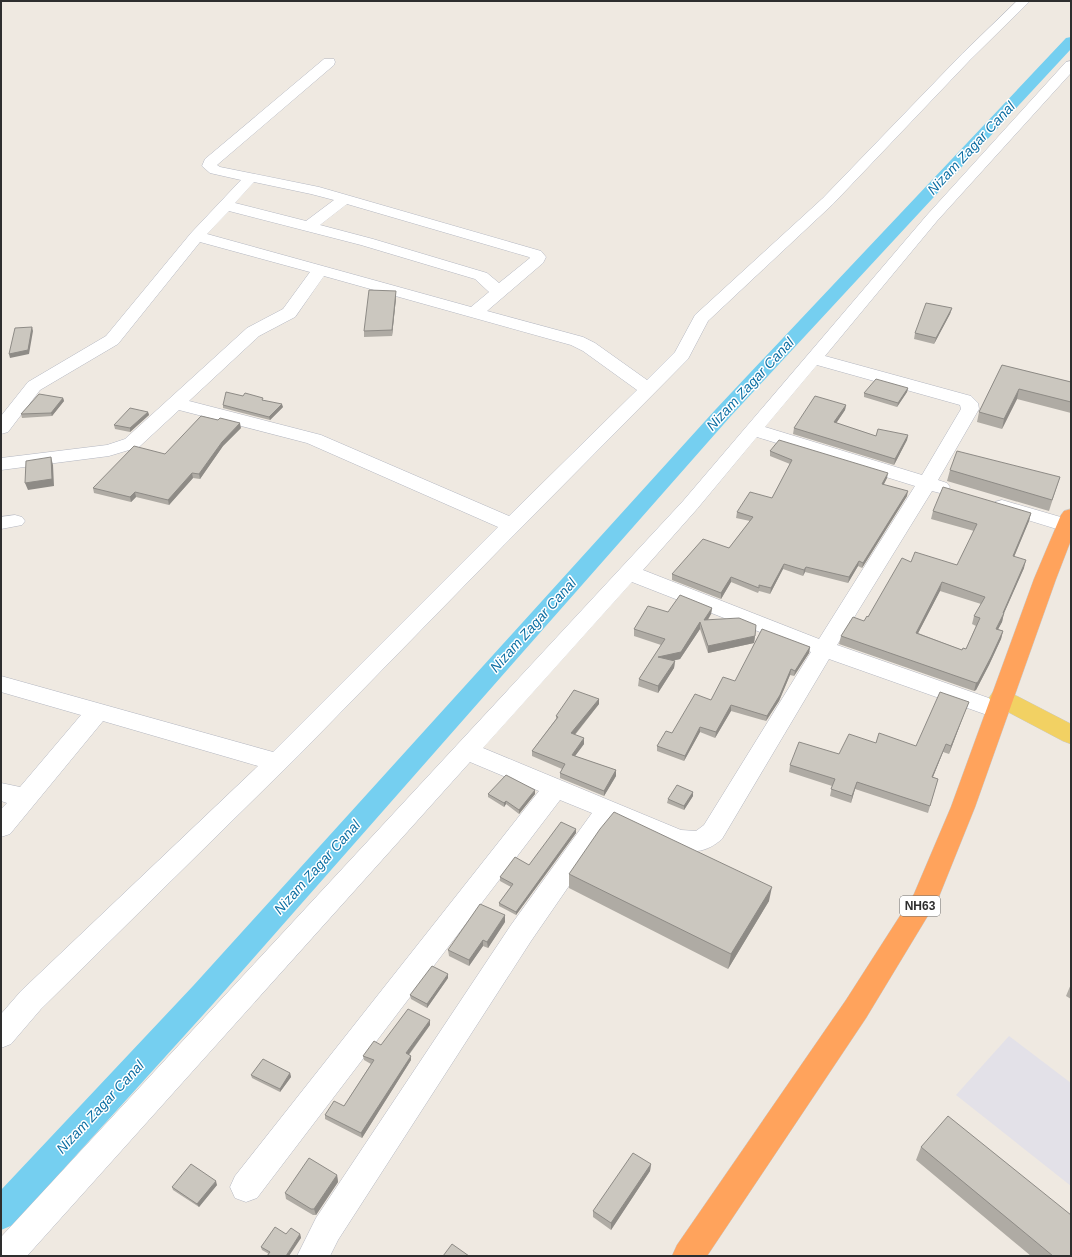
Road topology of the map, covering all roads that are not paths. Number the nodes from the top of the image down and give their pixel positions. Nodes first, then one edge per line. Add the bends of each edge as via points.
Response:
1 (1024, 1) edge
2 (329, 62) dead end
3 (1071, 65) edge
4 (251, 178) junction
5 (344, 199) junction
6 (225, 205) junction
7 (308, 227) junction
8 (197, 236) junction
9 (320, 270) junction
10 (498, 292) junction
11 (474, 313) junction
12 (814, 359) junction
13 (648, 389) junction
14 (175, 404) junction
15 (1, 428) edge
16 (754, 430) junction
17 (1, 464) edge
18 (927, 483) junction
19 (957, 492) edge
20 (986, 501) edge
21 (1069, 520) edge
22 (512, 525) junction
23 (628, 572) junction
24 (824, 649) junction
25 (1, 684) edge
26 (1000, 704) junction
27 (98, 712) junction
28 (1071, 735) edge
29 (465, 750) junction
30 (277, 762) junction
31 (555, 788) junction
32 (1, 792) edge
33 (25, 798) junction
34 (608, 810) junction
35 (1, 827) edge
36 (1, 1034) edge
37 (246, 1187) dead end
38 (5, 1256) edge
39 (313, 1256) edge
40 (688, 1256) edge

1 - 13 street via 966,56 828,201 701,319 685,351
2 - 4 street via 210,162 209,166 216,170
3 - 12 street via 932,218
4 - 5 street via 314,190
4 - 6 street
5 - 7 street
5 - 10 street via 535,254 538,257
6 - 7 street
6 - 8 street
7 - 10 street via 481,276
8 - 9 street
8 - 15 street via 112,340 34,386
9 - 11 street
9 - 14 street via 285,317 259,328
10 - 11 street
11 - 13 street via 577,341
12 - 16 street
12 - 18 street via 969,402 970,409
13 - 22 street
14 - 17 street via 132,443 122,447
14 - 22 street via 314,439
16 - 18 street
16 - 23 street
18 - 19 street
18 - 24 street
20 - 21 street
21 - 26 highway, NH63
22 - 30 street
23 - 24 street
23 - 29 street
24 - 26 street
24 - 34 street via 713,832 705,840 678,840
25 - 27 street
26 - 28 main road
26 - 40 highway, NH63 via 963,807 925,898 856,1009
27 - 30 street
27 - 33 street
29 - 31 street
29 - 38 street
30 - 36 street via 31,1000
31 - 34 street
31 - 37 street
32 - 33 street
33 - 35 street
34 - 39 street via 513,946 327,1229

